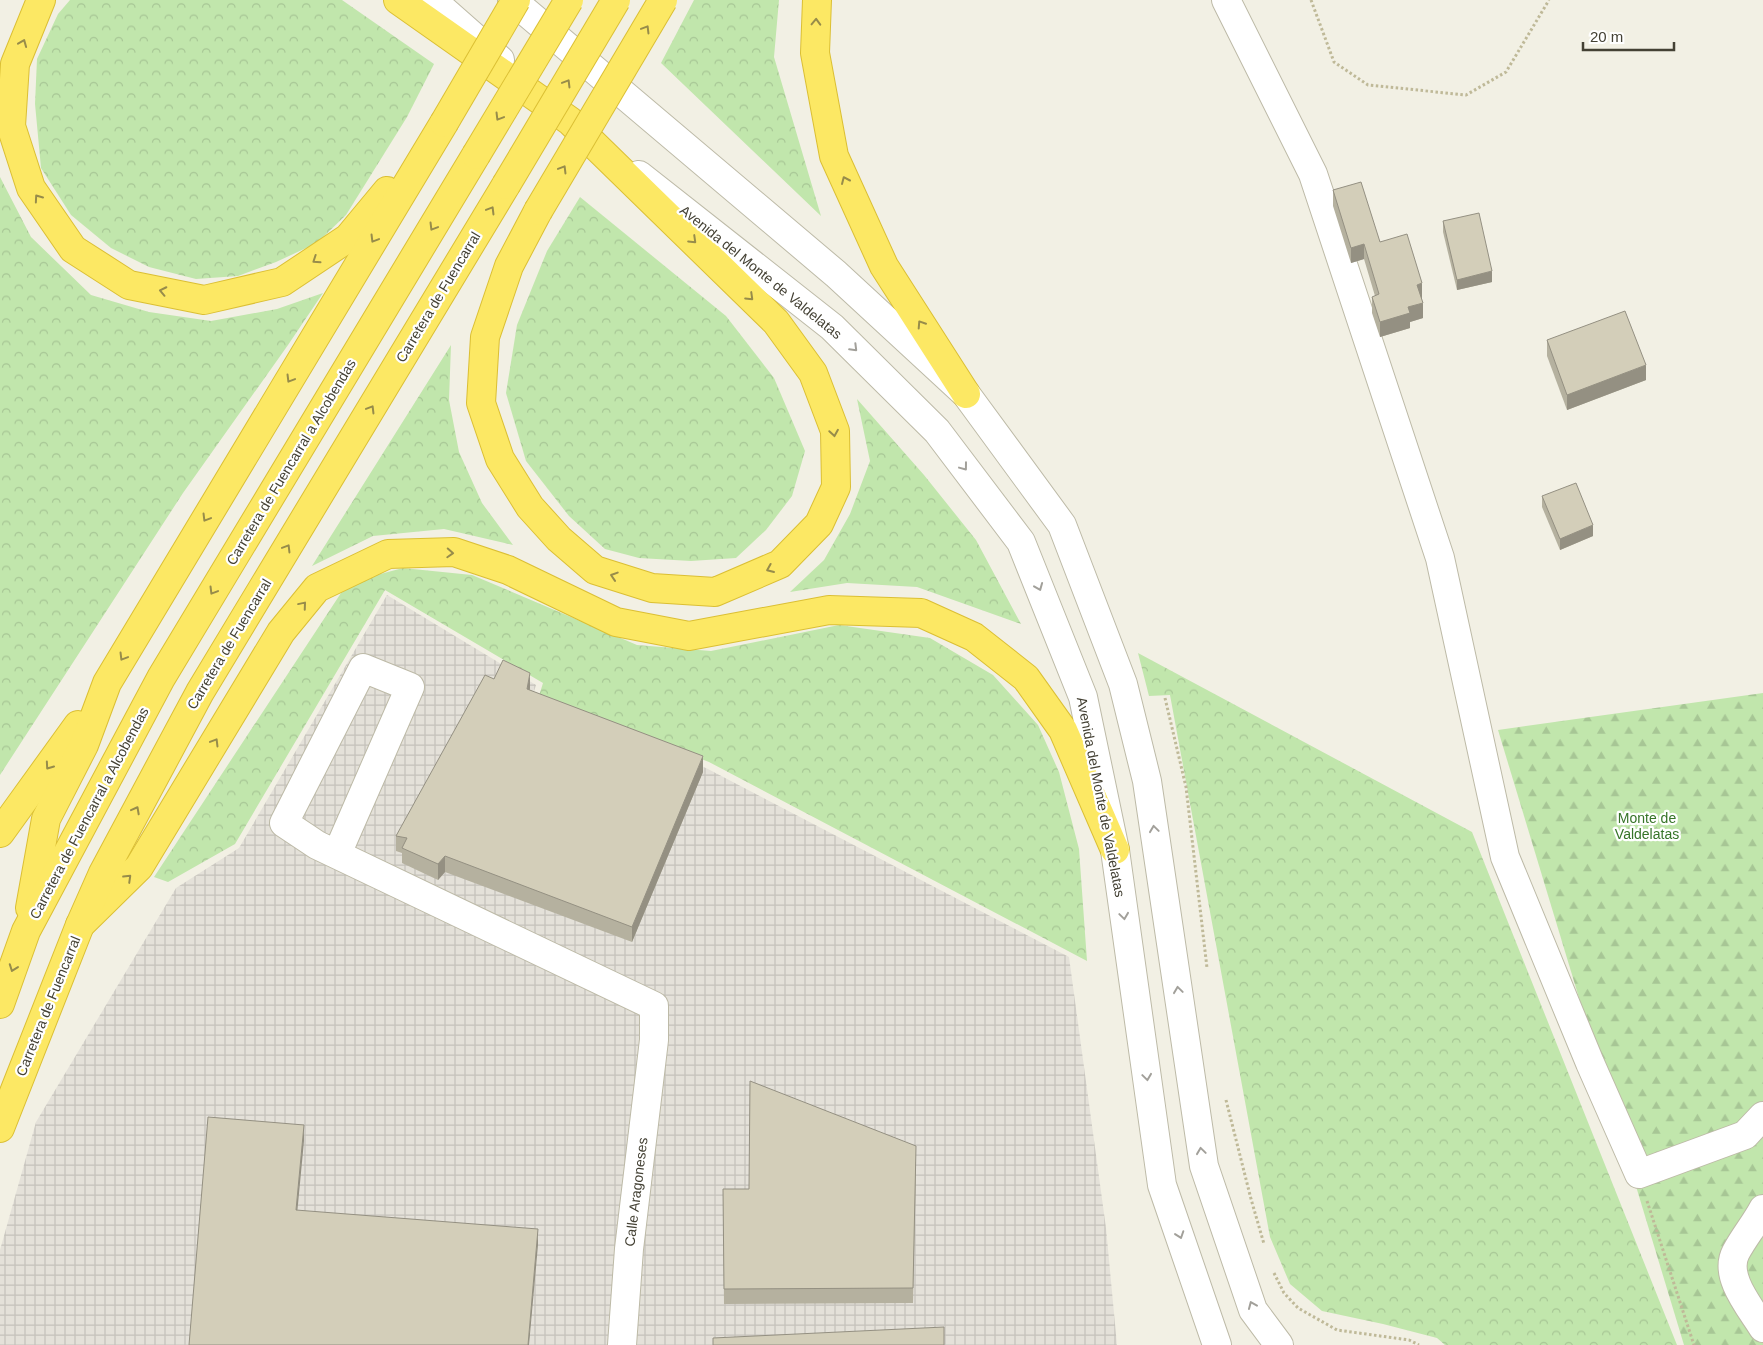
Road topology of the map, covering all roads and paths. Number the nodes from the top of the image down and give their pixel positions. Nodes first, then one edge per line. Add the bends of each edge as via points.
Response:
1 (41, 0) edge
2 (398, 0) edge
3 (432, 0) edge
4 (514, 0) edge
5 (569, 0) edge
6 (616, 0) edge
7 (663, 0) edge
8 (817, 0) edge
9 (1226, 0) edge
10 (1310, 0) edge
11 (1549, 0) edge
12 (570, 120) junction
13 (444, 123) junction
14 (966, 394) junction
15 (107, 683) junction
16 (1165, 698) dead end
17 (0, 833) edge
18 (1115, 850) junction
19 (337, 854) junction
20 (80, 924) junction
21 (26, 931) junction
22 (1207, 972) dead end
23 (0, 1004) edge
24 (1225, 1097) dead end
25 (1763, 1116) edge
26 (0, 1128) edge
27 (1639, 1174) junction
28 (1763, 1209) edge
29 (1267, 1252) dead end
30 (1272, 1270) dead end
31 (1763, 1328) edge
32 (622, 1345) edge
33 (1217, 1345) edge
34 (1279, 1345) edge
35 (1420, 1345) edge
36 (1694, 1345) edge

13 -> 1 highway via 348,238 282,282 204,300 130,284 73,249 31,188 11,126 15,64
2 - 12 highway
3 - 12 street, Avenida del Monte de Valdelatas
4 - 13 highway, bridge
4 - 14 street via 836,274
5 -> 21 highway, Carretera de Fuencarral a Alcobendas, bridge via 161,678
20 -> 6 highway, Carretera de Fuencarral, bridge via 103,873 200,692
12 -> 7 highway, bridge via 776,322 813,373 835,431 836,487 819,524 780,564 715,592 652,588 595,570 559,539 530,507 500,459 481,403 485,337 509,266 538,211
14 -> 8 highway via 884,266 834,156 815,53
9 - 27 street via 1313,174 1440,558 1505,857
10 - 11 path via 1334,62 1368,86 1466,95 1506,72
12 -> 18 street, Avenida del Monte de Valdelatas via 832,327 938,431 1021,542 1083,697
13 -> 15 highway
34 -> 14 street via 1253,1310 1204,1166 1147,781 1123,684 1062,526
15 -> 17 highway
15 - 21 highway via 84,745 46,819
16 - 22 path via 1186,788
20 -> 18 highway via 139,867 281,632 317,588 388,554 454,552 508,570 616,622 689,636 829,610 921,613 974,637 1026,678 1064,730
18 -> 33 street, Avenida del Monte de Valdelatas via 1162,1185
19 - 19 street via 284,824 363,668 410,687
19 - 32 street, Calle Aragoneses via 654,1006 654,1040 629,1250
20 - 26 highway, Carretera de Fuencarral
21 -> 23 highway
24 - 29 path
25 - 27 street via 1745,1134
27 - 36 path
28 - 31 street via 1732,1265 1738,1286
30 - 35 path via 1284,1293 1298,1308 1337,1330 1409,1340

